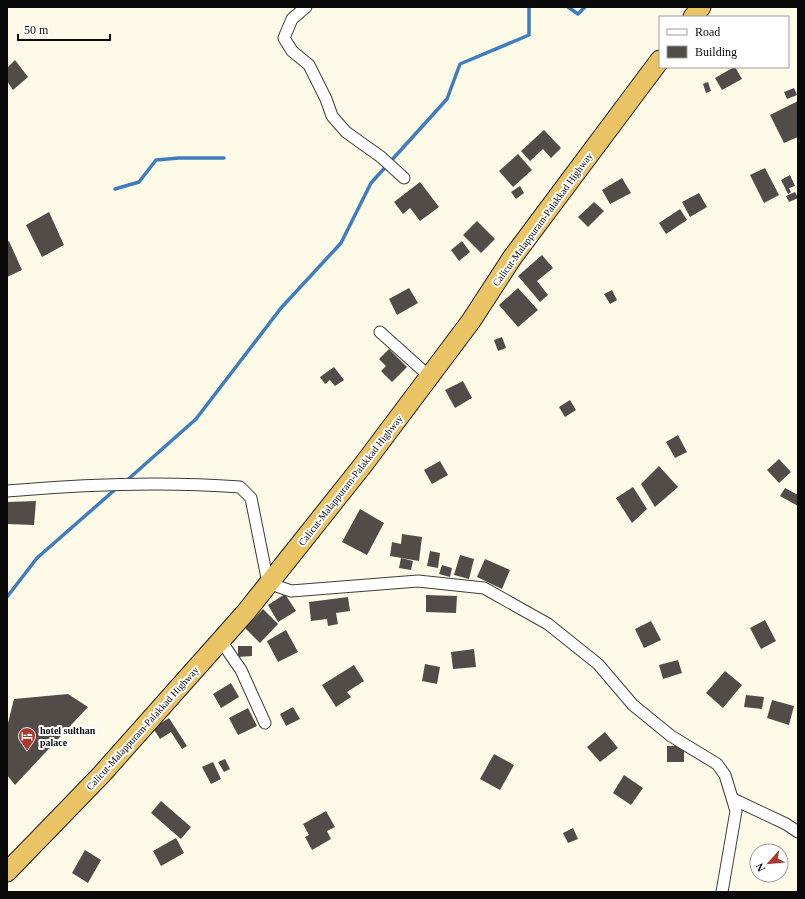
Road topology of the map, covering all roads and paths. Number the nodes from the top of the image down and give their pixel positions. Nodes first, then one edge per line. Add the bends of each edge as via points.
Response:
1 (306, 7) edge
2 (701, 7) edge
3 (694, 16) edge
4 (659, 61) edge
5 (404, 178) dead end
6 (380, 332) dead end
7 (429, 376) junction
8 (7, 491) edge
9 (268, 583) junction
10 (221, 642) junction
11 (265, 723) dead end
12 (734, 799) junction
13 (798, 832) edge
14 (7, 872) edge
15 (722, 892) edge

1 - 5 street via 292,19 284,38 292,51 309,65 332,116 346,132 381,157
2 - 3 highway
4 - 7 highway, Calicut-Malappuram-Palakkad Highway via 512,258 471,321
6 - 7 street
7 - 9 highway, Calicut-Malappuram-Palakkad Highway via 363,465
8 - 9 street via 162,483 240,487 251,498
9 - 10 highway, Calicut-Malappuram-Palakkad Highway
9 - 12 street via 291,591 418,581 484,588 548,624 598,664 633,705 671,736 716,764 725,775
10 - 11 street via 241,670
10 - 14 highway, Calicut-Malappuram-Palakkad Highway via 101,775
12 - 13 street
12 - 15 street via 736,810

